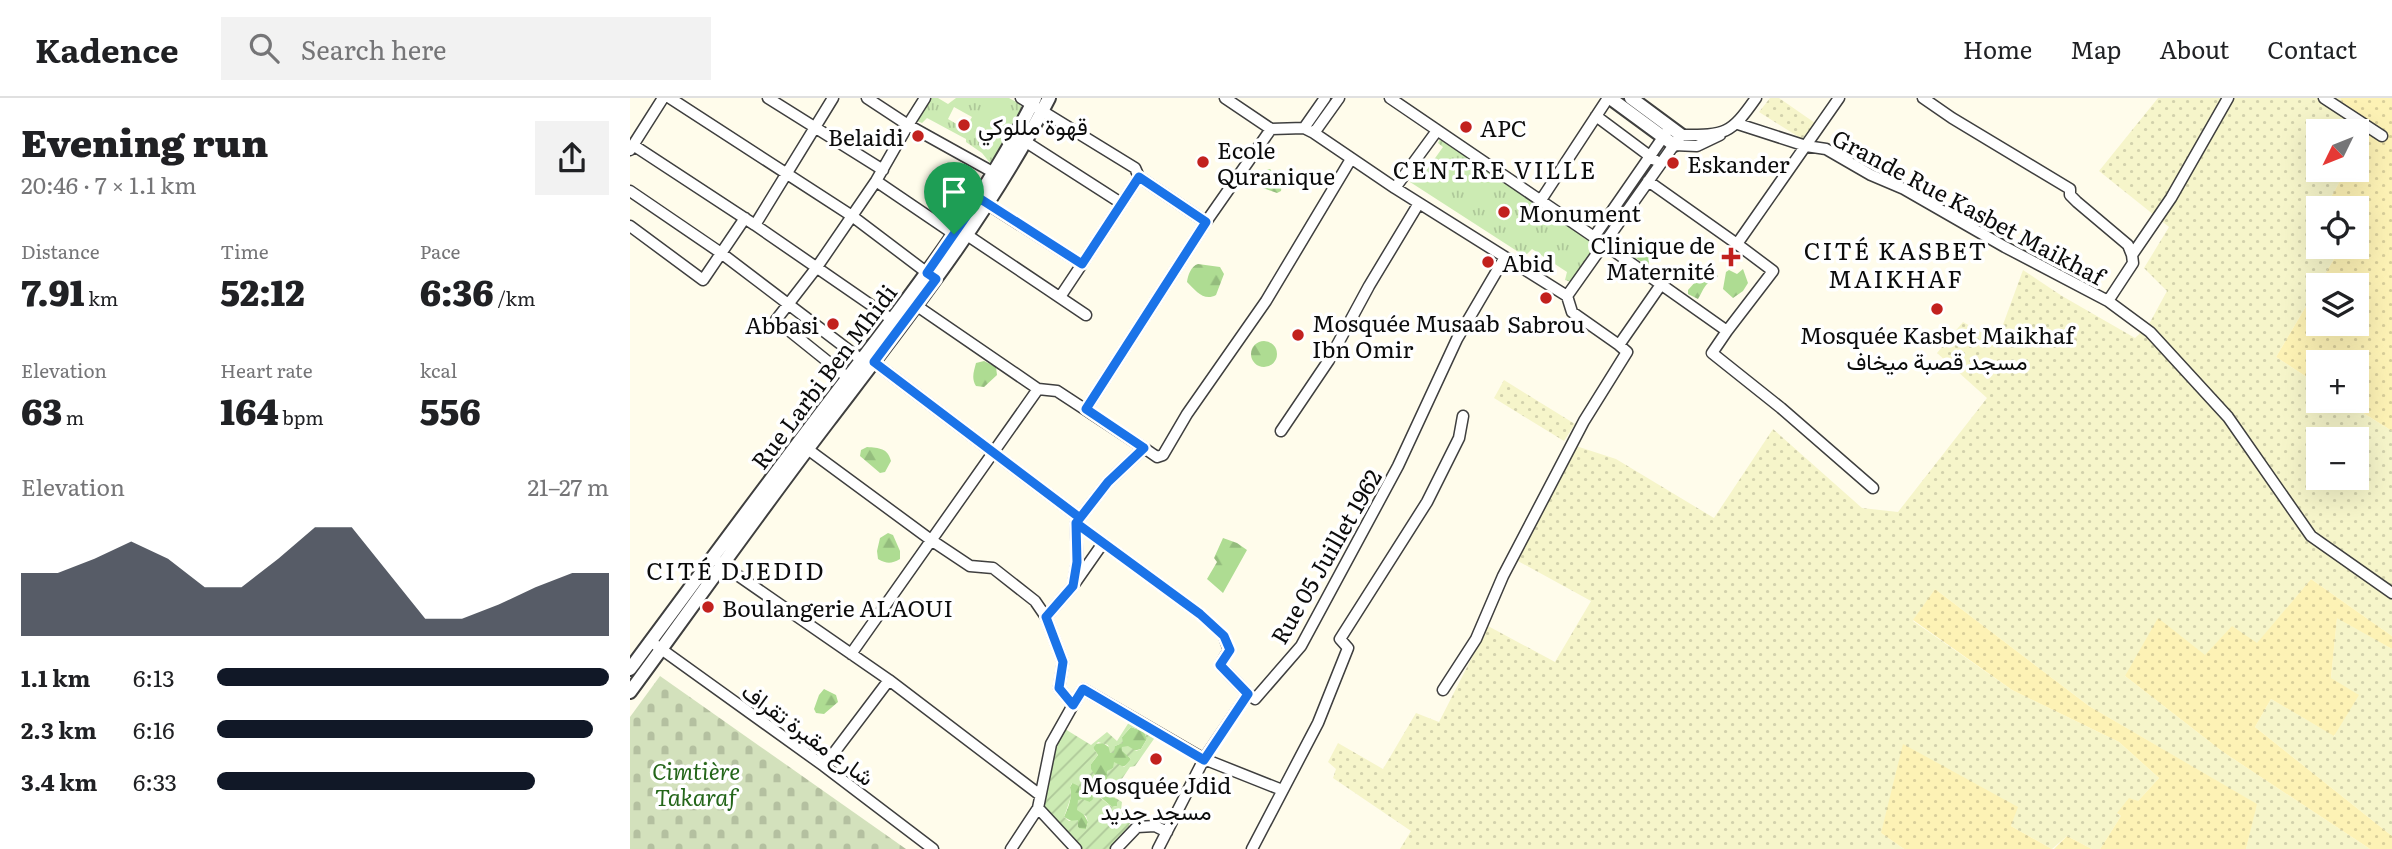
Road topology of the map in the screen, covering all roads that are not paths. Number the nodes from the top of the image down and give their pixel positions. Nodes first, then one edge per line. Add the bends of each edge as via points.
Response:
1 (663, 98) edge
2 (670, 98) edge
3 (768, 98) edge
4 (834, 98) edge
5 (867, 98) edge
6 (925, 98) edge
7 (1225, 98) edge
8 (1325, 98) edge
9 (1339, 98) edge
10 (1390, 98) edge
11 (1609, 98) edge
12 (1631, 98) edge
13 (1756, 98) edge
14 (1839, 98) edge
15 (1923, 98) edge
16 (2228, 98) edge
17 (2324, 98) edge
18 (1036, 102) edge
19 (1596, 116) junction
20 (908, 125) junction
21 (1735, 126) junction
22 (816, 127) junction
23 (1304, 128) junction
24 (1271, 129) junction
25 (1437, 132) junction
26 (1314, 133) junction
27 (2382, 135) dead end
28 (1672, 136) junction
29 (1026, 142) junction
30 (1806, 146) junction
31 (632, 148) edge
32 (1651, 157) junction
33 (1351, 159) junction
34 (1661, 164) junction
35 (883, 170) junction
36 (787, 173) junction
37 (1000, 176) junction
38 (1139, 177) junction
39 (876, 181) junction
40 (1648, 181) junction
41 (1395, 188) junction
42 (630, 191) edge
43 (1541, 200) junction
44 (984, 201) junction
45 (1121, 203) junction
46 (1419, 203) junction
47 (852, 216) junction
48 (745, 218) junction
49 (1206, 222) junction
50 (755, 225) junction
51 (630, 226) edge
52 (960, 234) junction
53 (1594, 237) junction
54 (1605, 244) junction
55 (1737, 244) junction
56 (721, 253) junction
57 (2132, 255) junction
58 (1505, 257) junction
59 (1082, 264) junction
60 (817, 267) junction
61 (932, 276) junction
62 (1660, 286) junction
63 (1567, 296) junction
64 (1059, 297) junction
65 (2108, 301) junction
66 (788, 303) junction
67 (917, 306) junction
68 (1086, 316) dead end
69 (898, 324) junction
70 (1727, 331) junction
71 (1619, 345) junction
72 (869, 363) junction
73 (852, 381) junction
74 (1038, 389) junction
75 (1086, 409) junction
76 (1463, 416) dead end
77 (1281, 431) dead end
78 (803, 446) junction
79 (1144, 448) junction
80 (994, 452) junction
81 (1873, 488) dead end
82 (757, 508) junction
83 (1078, 521) junction
84 (931, 540) junction
85 (1103, 543) junction
86 (712, 557) junction
87 (723, 565) junction
88 (1073, 586) junction
89 (2392, 593) edge
90 (1046, 617) junction
91 (656, 645) junction
92 (851, 654) junction
93 (630, 669) edge
94 (889, 680) junction
95 (1443, 690) dead end
96 (630, 692) edge
97 (1248, 694) junction
98 (1073, 705) junction
99 (1204, 760) junction
100 (824, 766) junction
101 (1282, 790) junction
102 (1040, 795) junction
103 (1038, 808) junction
104 (1167, 832) junction
105 (933, 849) edge
106 (1011, 849) edge
107 (1076, 849) edge
108 (1116, 849) edge
109 (1158, 849) edge
110 (1252, 849) edge

1 - 31 street
2 - 36 street
3 - 22 street
4 - 22 street
5 - 20 street
6 - 20 street
7 - 24 street
8 - 23 street
9 - 26 street
10 - 25 street
11 - 19 street
11 - 28 street
12 - 28 street
13 - 21 street
14 - 30 street
15 - 57 street via 2070,189 2070,195 2128,245
16 - 57 street via 2171,198
17 - 27 street
18 - 29 street, Rue Larbi Ben Mhidi
18 - 37 street, Rue Larbi Ben Mhidi
18 - 38 street via 1135,168
19 - 32 street
19 - 43 street
20 - 35 street
20 - 37 street
21 - 28 street via 1697,146
21 - 30 street, Grande Rue Kasbet Maikhaf
22 - 35 street
22 - 36 street
23 - 24 street
23 - 26 street
24 - 49 street
25 - 41 street
25 - 43 street
26 - 33 street
28 - 32 street
28 - 34 street
29 - 37 street, Rue Larbi Ben Mhidi
29 - 45 street
30 - 55 street
30 - 65 street, Grande Rue Kasbet Maikhaf via 1826,149 1904,189
31 - 48 street
32 - 34 street
32 - 53 street
33 - 41 street
33 - 79 street via 1265,301 1163,455 1157,457
34 - 40 street
35 - 39 street
36 - 47 street
36 - 50 street
37 - 44 street, Rue Larbi Ben Mhidi
38 - 45 street
38 - 49 street
39 - 47 street
39 - 52 street
40 - 54 street
40 - 55 street
41 - 46 street
42 - 56 street
43 - 53 street
44 - 52 street, Rue Larbi Ben Mhidi
44 - 59 street
45 - 59 street
46 - 58 street
46 - 77 street via 1329,360
47 - 60 street
47 - 61 street
48 - 50 street
48 - 56 street
49 - 75 street
50 - 60 street
51 - 56 street via 703,280
52 - 61 street, Rue Larbi Ben Mhidi
52 - 64 street
53 - 54 street
54 - 62 street
54 - 63 street
55 - 70 street via 1773,271
56 - 66 street
57 - 65 street via 2133,263
58 - 63 street
58 - 97 street, Rue 05 Juillet 1962 via 1457,340 1398,467 1301,646 1255,699
59 - 64 street
60 - 66 street
60 - 69 street
61 - 67 street, Rue Larbi Ben Mhidi
61 - 69 street, Rue Larbi Ben Mhidi
62 - 70 street
62 - 71 street
63 - 71 street via 1572,312
64 - 68 street
65 - 89 street, Grande Rue Kasbet Maikhaf via 2150,332 2228,417 2311,536
66 - 72 street
66 - 73 street via 776,320
67 - 69 street, Rue Larbi Ben Mhidi
67 - 74 street
69 - 72 street, Rue Larbi Ben Mhidi
70 - 81 street via 1712,353
71 - 95 street via 1627,352 1584,421 1503,576 1476,639
72 - 73 street, Rue Larbi Ben Mhidi
72 - 80 street
73 - 78 street, Rue Larbi Ben Mhidi
74 - 75 street via 1057,391
74 - 80 street
75 - 79 street
76 - 101 street via 1459,438 1427,502 1340,639 1348,648 1318,723
78 - 82 street, Rue Larbi Ben Mhidi
78 - 84 street
79 - 83 street via 1108,482
80 - 83 street
80 - 84 street
82 - 86 street, Rue Larbi Ben Mhidi
82 - 87 street, Rue Larbi Ben Mhidi
83 - 85 street
83 - 88 street
84 - 90 street via 970,566 993,568 1035,601
84 - 92 street
85 - 88 street
85 - 97 street via 1224,636 1230,650 1220,665
86 - 87 street
86 - 91 street, Rue Larbi Ben Mhidi
87 - 91 street, Rue Larbi Ben Mhidi
87 - 92 street
88 - 90 street
90 - 98 street via 1063,662 1059,688
91 - 93 street, Rue Larbi Ben Mhidi
91 - 96 street, Rue Larbi Ben Mhidi
91 - 100 street, شارع مقبرة تقراف
92 - 94 street
94 - 100 street
94 - 102 street
97 - 99 street, Rue 05 Juillet 1962
98 - 99 street via 1083,689
98 - 102 street via 1051,744
99 - 101 street
99 - 104 street, Rue 05 Juillet 1962
100 - 105 street, شارع مقبرة تقراف
101 - 110 street
102 - 103 street
103 - 106 street
103 - 107 street
104 - 108 street via 1155,826 1137,827
104 - 109 street, Rue 05 Juillet 1962

